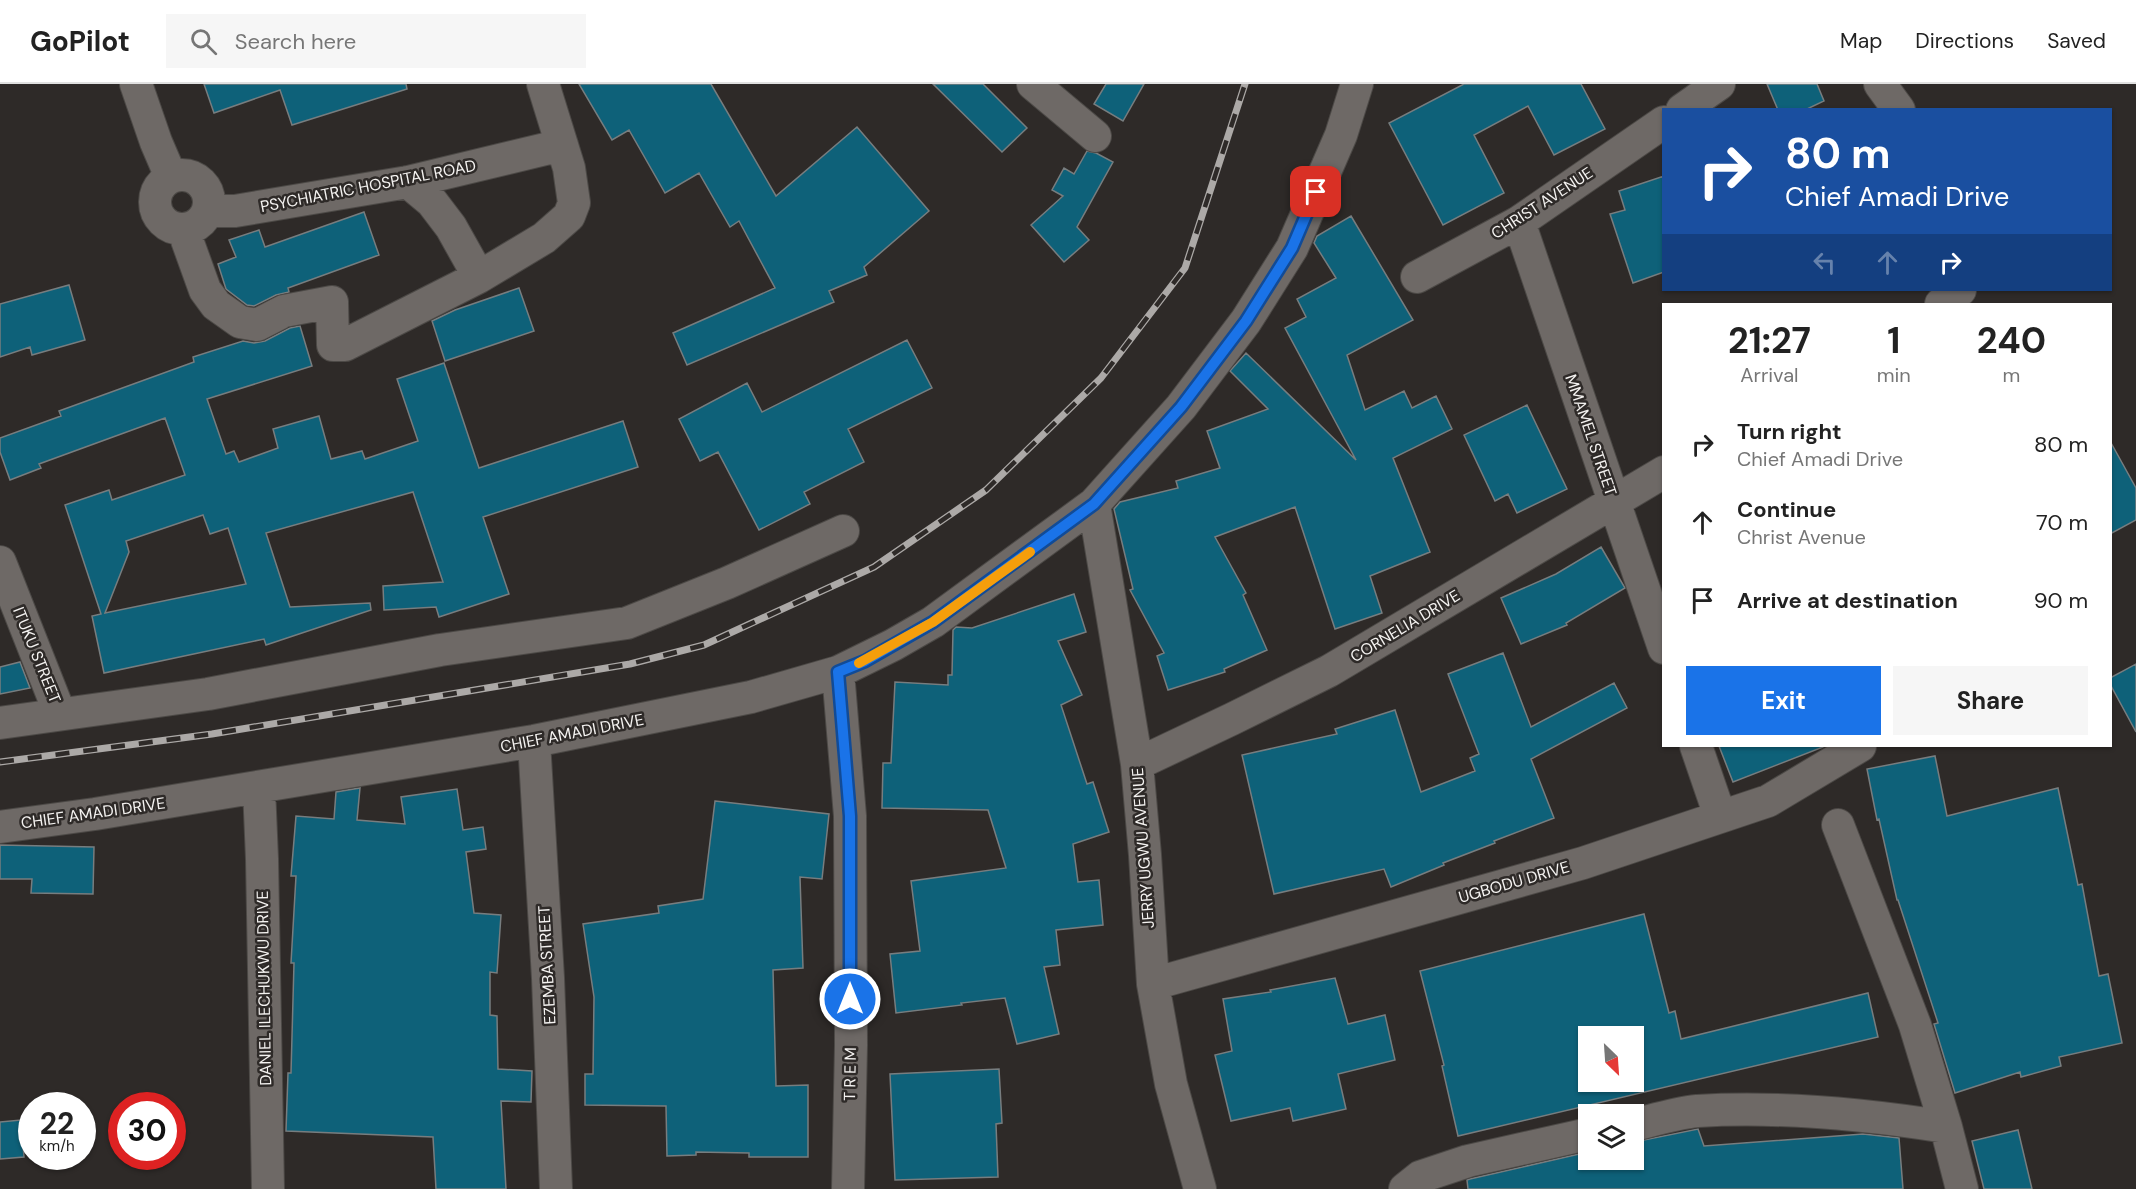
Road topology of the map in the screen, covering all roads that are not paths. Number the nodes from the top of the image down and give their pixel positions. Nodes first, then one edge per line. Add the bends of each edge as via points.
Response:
1 (136, 84) edge
2 (543, 84) edge
3 (1033, 84) edge
4 (1357, 84) edge
5 (1719, 84) edge
6 (1880, 84) edge
7 (1685, 108) edge
8 (1898, 108) edge
9 (1662, 123) edge
10 (1095, 136) dead end
11 (562, 145) junction
12 (171, 177) junction
13 (408, 182) junction
14 (208, 211) junction
15 (1519, 222) junction
16 (183, 229) junction
17 (479, 277) junction
18 (1417, 277) dead end
19 (1959, 291) edge
20 (1943, 303) edge
21 (1662, 473) edge
22 (1614, 501) junction
23 (1094, 504) junction
24 (843, 531) dead end
25 (0, 562) edge
26 (1662, 642) edge
27 (838, 672) junction
28 (60, 714) junction
29 (0, 723) edge
30 (534, 741) junction
31 (1696, 747) edge
32 (1858, 747) edge
33 (1137, 764) junction
34 (259, 788) junction
35 (1720, 816) junction
36 (1838, 825) dead end
37 (0, 826) edge
38 (1153, 984) junction
39 (1644, 1123) edge
40 (1946, 1127) junction
41 (1578, 1136) edge
42 (268, 1189) edge
43 (556, 1189) edge
44 (848, 1189) edge
45 (1200, 1189) edge
46 (1405, 1189) edge
47 (1962, 1189) edge

1 - 12 street
2 - 11 street
3 - 10 street
4 - 23 street via 1341,135 1292,248 1246,321 1181,407
5 - 7 street
6 - 8 street
9 - 15 street, CHRIST AVENUE
11 - 13 street, PSYCHIATRIC HOSPITAL ROAD
11 - 17 street via 570,168 574,203 569,216 544,238
12 - 14 street via 192,176 201,182 210,201
12 - 16 street via 157,192 155,203 164,222
13 - 14 street, PSYCHIATRIC HOSPITAL ROAD via 235,211
13 - 17 street via 432,202 451,227
14 - 16 street via 194,227
15 - 18 street, CHRIST AVENUE
15 - 22 street, MMAMEL STREET
16 - 17 street via 205,290 222,310 240,322 257,325 284,311 332,302 333,345 345,345
19 - 20 street
21 - 22 street, CORNELIA DRIVE
22 - 26 street, MMAMEL STREET
22 - 33 street, CORNELIA DRIVE via 1329,671
23 - 27 street, CHIEF AMADI DRIVE via 933,622
23 - 33 street, JERRY UGWU AVENUE
24 - 28 street via 627,622 440,650 208,694
25 - 28 street, ITUKU STREET
27 - 30 street, CHIEF AMADI DRIVE via 751,697
27 - 44 street, T R E M via 850,816
28 - 29 street
30 - 34 street, CHIEF AMADI DRIVE
30 - 43 street, EZEMBA STREET
31 - 35 street
32 - 35 street, UGBODU DRIVE via 1768,801
33 - 38 street, JERRY UGWU AVENUE
34 - 37 street, CHIEF AMADI DRIVE
34 - 42 street, DANIEL ILECHUKWU DRIVE
35 - 38 street, UGBODU DRIVE via 1583,862
36 - 40 street via 1915,1025
38 - 45 street, JERRY UGWU AVENUE via 1171,1084
39 - 40 street via 1695,1111 1781,1110 1891,1118
40 - 47 street
41 - 46 street via 1468,1161 1420,1177

